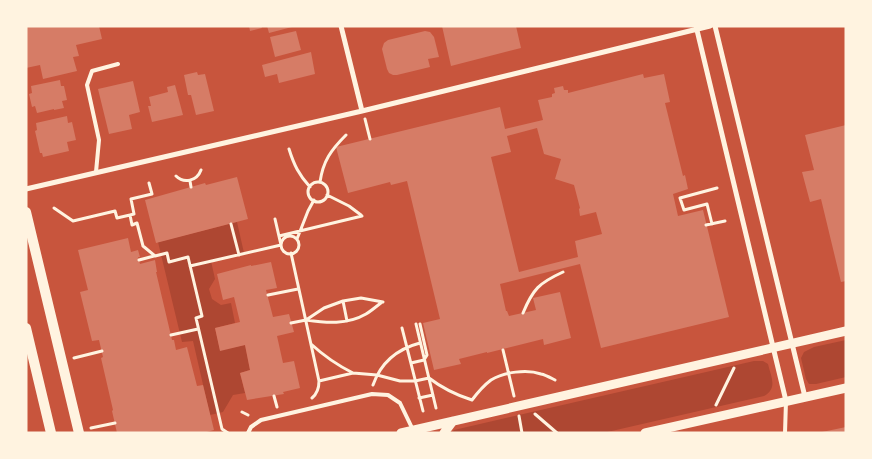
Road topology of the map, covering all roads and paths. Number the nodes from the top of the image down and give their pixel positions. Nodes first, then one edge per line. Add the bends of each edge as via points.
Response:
1 (341, 26) edge
2 (710, 26) edge
3 (715, 26) edge
4 (696, 28) edge
5 (118, 64) dead end
6 (362, 111) junction
7 (346, 135) dead end
8 (370, 139) dead end
9 (289, 149) dead end
10 (201, 170) dead end
11 (96, 172) junction
12 (176, 176) dead end
13 (190, 180) junction
14 (320, 182) junction
15 (149, 183) dead end
16 (192, 187) dead end
17 (310, 187) junction
18 (717, 188) dead end
19 (26, 189) edge
20 (327, 195) junction
21 (314, 200) junction
22 (54, 208) dead end
23 (26, 212) edge
24 (130, 215) junction
25 (275, 219) dead end
26 (725, 221) dead end
27 (231, 224) dead end
28 (712, 224) junction
29 (706, 225) dead end
30 (300, 231) junction
31 (278, 236) junction
32 (297, 239) junction
33 (281, 245) junction
34 (291, 253) junction
35 (239, 255) junction
36 (155, 256) junction
37 (139, 260) dead end
38 (190, 266) junction
39 (563, 272) dead end
40 (298, 288) junction
41 (268, 295) dead end
42 (343, 300) junction
43 (523, 313) dead end
44 (306, 320) junction
45 (348, 321) junction
46 (291, 323) dead end
47 (26, 328) edge
48 (402, 328) dead end
49 (198, 329) junction
50 (846, 331) edge
51 (171, 335) dead end
52 (792, 343) junction
53 (311, 344) junction
54 (420, 344) junction
55 (407, 347) junction
56 (773, 347) junction
57 (503, 350) dead end
58 (102, 351) dead end
59 (741, 354) junction
60 (73, 358) dead end
61 (424, 360) junction
62 (411, 363) junction
63 (354, 373) junction
64 (509, 374) junction
65 (378, 375) junction
66 (429, 378) junction
67 (415, 380) junction
68 (555, 380) dead end
69 (319, 381) junction
70 (846, 388) edge
71 (372, 394) junction
72 (433, 395) junction
73 (274, 396) dead end
74 (805, 397) junction
75 (420, 398) junction
76 (309, 401) dead end
77 (786, 401) junction
78 (520, 405) junction
79 (285, 406) dead end
80 (277, 408) junction
81 (436, 408) dead end
82 (270, 410) dead end
83 (423, 411) dead end
84 (242, 412) dead end
85 (253, 414) dead end
86 (248, 415) junction
87 (708, 418) junction
88 (245, 420) dead end
89 (453, 421) junction
90 (115, 423) dead end
91 (91, 428) dead end
92 (413, 430) junction
93 (221, 431) edge
94 (51, 433) edge
95 (80, 433) edge
96 (228, 433) edge
97 (248, 433) edge
98 (401, 433) edge
99 (444, 433) edge
100 (522, 433) edge
101 (557, 433) edge
102 (645, 433) edge
103 (785, 433) edge

1 - 6 street
2 - 4 street
3 - 52 street
4 - 6 street
4 - 56 street
5 - 11 lane via 92,71 87,84 99,140
6 - 8 path
6 - 11 street
7 - 14 path via 328,156
9 - 17 path via 294,165
10 - 13 path via 200,175
11 - 19 street
12 - 13 path via 179,180
13 - 16 path
14 - 17 path
14 - 20 path via 327,188
15 - 24 path via 152,194 131,199 134,214
17 - 21 path via 309,196
18 - 28 path via 680,198 684,210 707,204
20 - 21 path via 320,201
20 - 30 path via 362,216
21 - 30 path
22 - 24 path via 73,221 115,211 117,218
23 - 95 main road
24 - 36 path via 132,224 137,223 143,246
25 - 31 path
26 - 28 path
27 - 35 path
28 - 29 path
30 - 31 path
30 - 32 path
31 - 33 path
32 - 33 path via 286,237
32 - 34 path via 296,252
33 - 34 path via 284,252
33 - 35 path
34 - 40 path
35 - 38 path
36 - 37 path
36 - 38 path via 167,253 169,262 188,257
38 - 49 path via 202,316 196,318
39 - 43 path via 537,287
40 - 41 path
40 - 44 path
42 - 44 path
42 - 45 path
42 - 45 path via 362,298 383,302
44 - 45 path
44 - 46 path
44 - 53 path
47 - 94 main road
48 - 55 path
49 - 51 path
49 - 93 path
50 - 52 street
52 - 56 street
52 - 74 street
53 - 63 path via 338,366
53 - 69 path
54 - 55 path
54 - 61 path
54 - 61 path via 418,324 427,355
55 - 62 path
55 - 65 path via 382,366
56 - 59 street
56 - 77 street
57 - 64 path
58 - 60 path
59 - 78 street
59 - 87 path
61 - 62 path
61 - 66 path
62 - 67 path
63 - 65 path
63 - 69 path
64 - 66 path via 493,379 472,400
64 - 68 path via 526,371
64 - 78 path
65 - 67 path via 400,381
65 - 71 path
66 - 67 path
66 - 72 path
67 - 75 path
69 - 76 path via 316,395
70 - 74 street
71 - 92 lane via 388,395 400,403
71 - 97 lane via 261,420 250,427
72 - 75 path
72 - 81 path
73 - 80 path
74 - 77 street
75 - 83 path
77 - 87 street
77 - 103 lane
78 - 89 street
78 - 100 path
78 - 101 path
79 - 80 path
80 - 82 path
84 - 86 path
85 - 86 path
86 - 88 path
87 - 102 street
89 - 92 street
89 - 99 street
90 - 91 path
92 - 98 street
93 - 96 path

